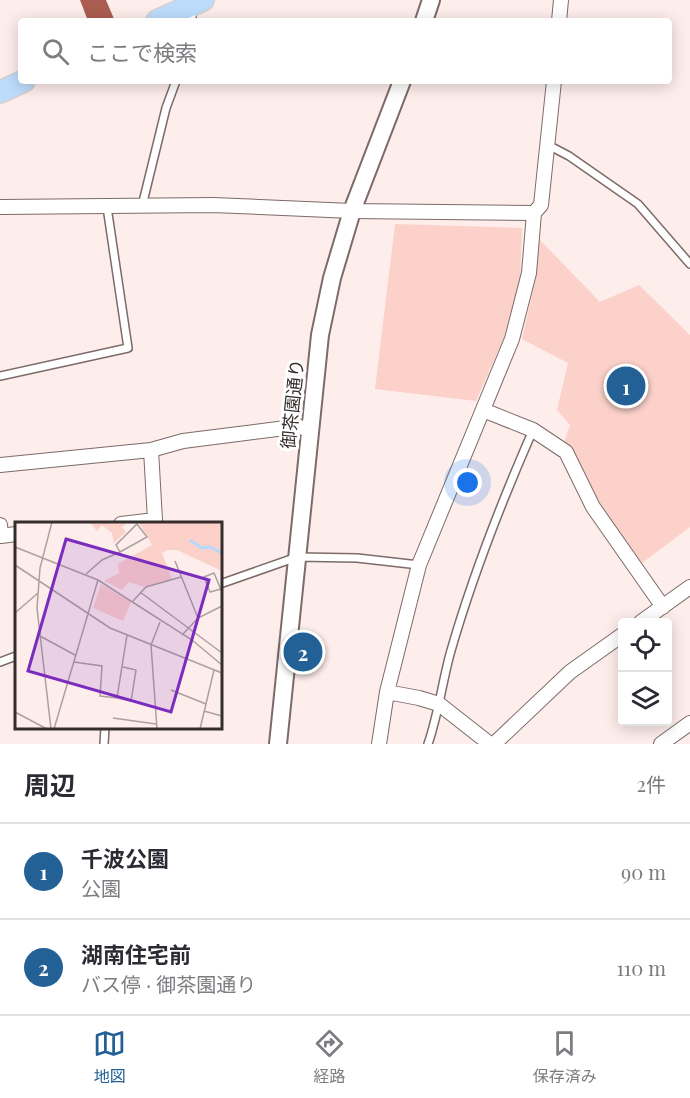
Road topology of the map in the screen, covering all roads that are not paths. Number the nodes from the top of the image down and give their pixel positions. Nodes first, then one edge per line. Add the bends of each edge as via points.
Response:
1 (431, 0) edge
2 (561, 0) edge
3 (193, 10) edge
4 (167, 18) edge
5 (425, 18) edge
6 (559, 18) edge
7 (18, 84) edge
8 (175, 84) edge
9 (401, 84) edge
10 (554, 84) edge
11 (0, 92) edge
12 (548, 146) junction
13 (141, 206) junction
14 (0, 207) edge
15 (107, 207) junction
16 (352, 211) junction
17 (534, 213) junction
18 (690, 264) edge
19 (0, 376) edge
20 (483, 410) junction
21 (309, 428) junction
22 (533, 430) junction
23 (151, 450) junction
24 (0, 465) edge
25 (138, 522) edge
26 (0, 525) edge
27 (15, 534) edge
28 (297, 557) junction
29 (418, 565) junction
30 (222, 583) edge
31 (690, 587) edge
32 (663, 607) junction
33 (646, 618) edge
34 (618, 638) edge
35 (15, 656) edge
36 (0, 662) edge
37 (387, 692) junction
38 (439, 704) junction
39 (690, 723) edge
40 (105, 729) edge
41 (104, 744) edge
42 (278, 744) edge
43 (379, 744) edge
44 (429, 744) edge
45 (492, 744) edge
46 (661, 744) edge

1 - 5 street
2 - 6 street
3 - 4 main road
7 - 11 main road
8 - 13 lane
9 - 16 street, 御茶園通り
10 - 12 street
12 - 17 street via 541,205
12 - 18 lane via 638,204
13 - 15 street
13 - 16 street
14 - 15 street
15 - 19 lane via 128,348
16 - 17 street
16 - 21 street, 御茶園通り via 320,335
17 - 20 street via 530,273 512,339
20 - 22 street
20 - 29 street
21 - 23 street via 183,441
21 - 28 street, 御茶園通り
22 - 32 street via 566,452 593,507
22 - 38 lane via 480,559
23 - 24 street
23 - 25 street via 155,520
26 - 27 street via 1,536
28 - 29 lane
28 - 30 lane
28 - 42 street, 御茶園通り
29 - 37 street
31 - 32 street
32 - 33 street
34 - 45 street via 570,672
35 - 36 lane
37 - 38 street
37 - 43 street
38 - 44 lane
38 - 45 street
39 - 46 street
40 - 41 lane

